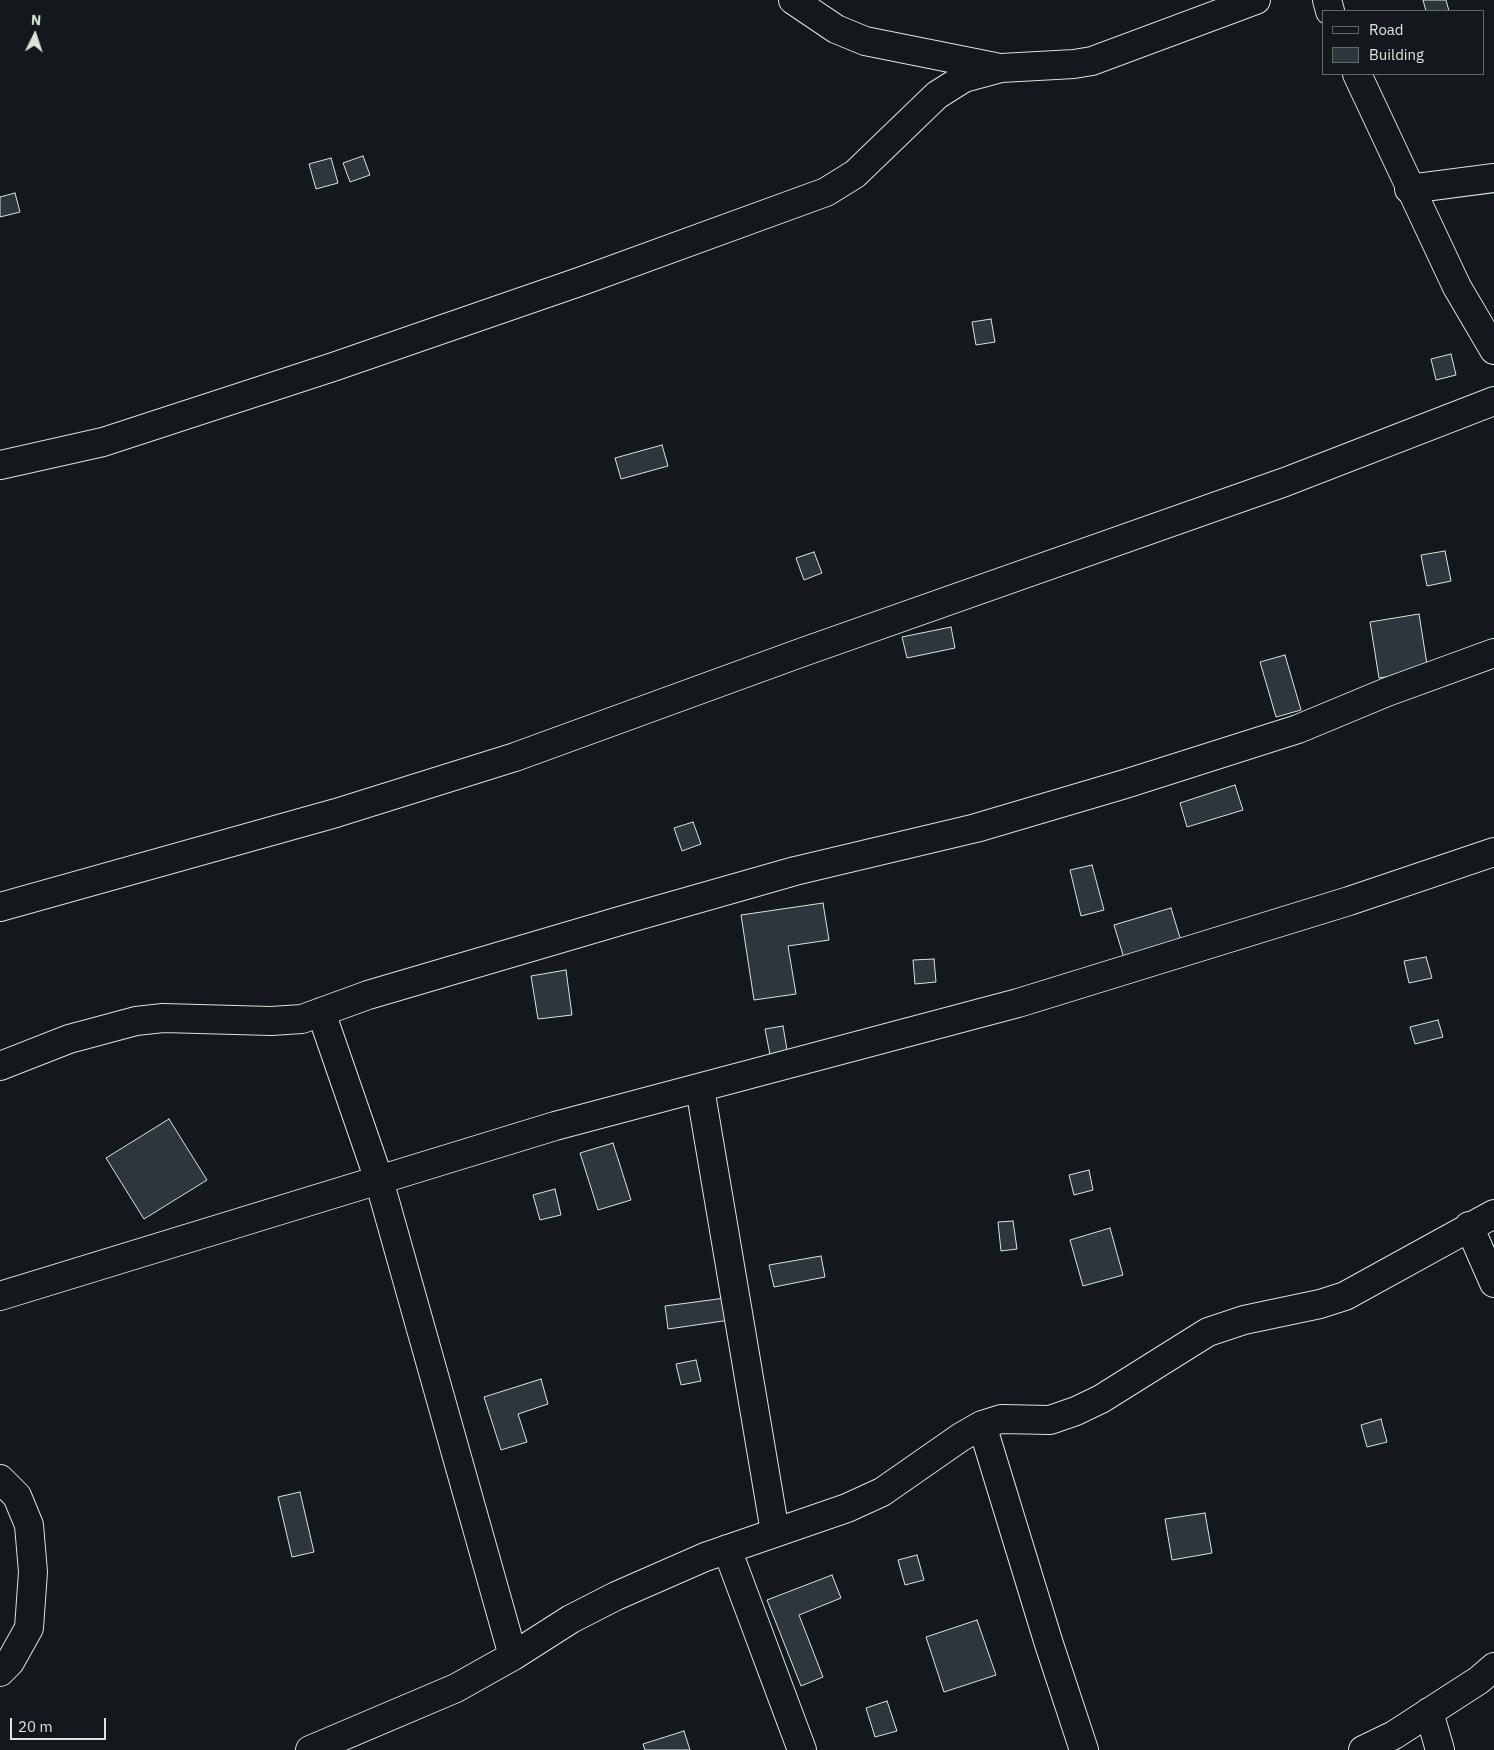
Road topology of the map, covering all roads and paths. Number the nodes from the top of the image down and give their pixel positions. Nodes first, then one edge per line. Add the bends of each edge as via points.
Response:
1 (793, 0) edge
2 (1256, 0) edge
3 (1001, 68) junction
4 (1357, 75) edge
5 (1494, 178) edge
6 (1409, 189) junction
7 (1494, 350) edge
8 (1494, 401) edge
9 (0, 465) edge
10 (1494, 653) edge
11 (1494, 852) edge
12 (0, 907) edge
13 (321, 1012) junction
14 (0, 1066) edge
15 (700, 1088) junction
16 (379, 1180) junction
17 (1494, 1214) edge
18 (1469, 1226) junction
19 (1494, 1283) edge
20 (0, 1296) edge
21 (982, 1425) junction
22 (0, 1479) edge
23 (775, 1532) junction
24 (727, 1549) junction
25 (513, 1656) junction
26 (1494, 1667) edge
27 (0, 1672) edge
28 (1429, 1712) junction
29 (310, 1750) edge
30 (802, 1750) edge
31 (1084, 1750) edge
32 (1363, 1750) edge
33 (1440, 1750) edge

1 - 3 street via 836,29 865,40
2 - 3 street via 1092,61
3 - 9 street via 964,78 937,95 855,174 826,192 333,367 103,442
4 - 6 street
5 - 6 street
6 - 7 street via 1457,288
8 - 12 street via 1276,485 515,757 336,813
10 - 13 street via 1298,729 1126,784 976,828 796,871 368,995
11 - 15 street via 1349,901 1018,1003
13 - 14 street via 288,1021 163,1018 136,1021 69,1039
13 - 16 street
15 - 16 street via 555,1126
15 - 23 street
16 - 20 street
16 - 25 street
17 - 18 street
18 - 19 street
18 - 21 street via 1346,1296 1244,1320 1208,1332 1101,1399 1076,1411 1050,1420 1001,1420
21 - 23 street via 882,1492 847,1508
21 - 31 street
22 - 27 street via 17,1496 29,1525 33,1572 29,1628 10,1662
23 - 24 street
24 - 25 street via 616,1596 571,1619
24 - 30 street
25 - 29 street via 456,1688
26 - 28 street
28 - 32 street
28 - 33 street

